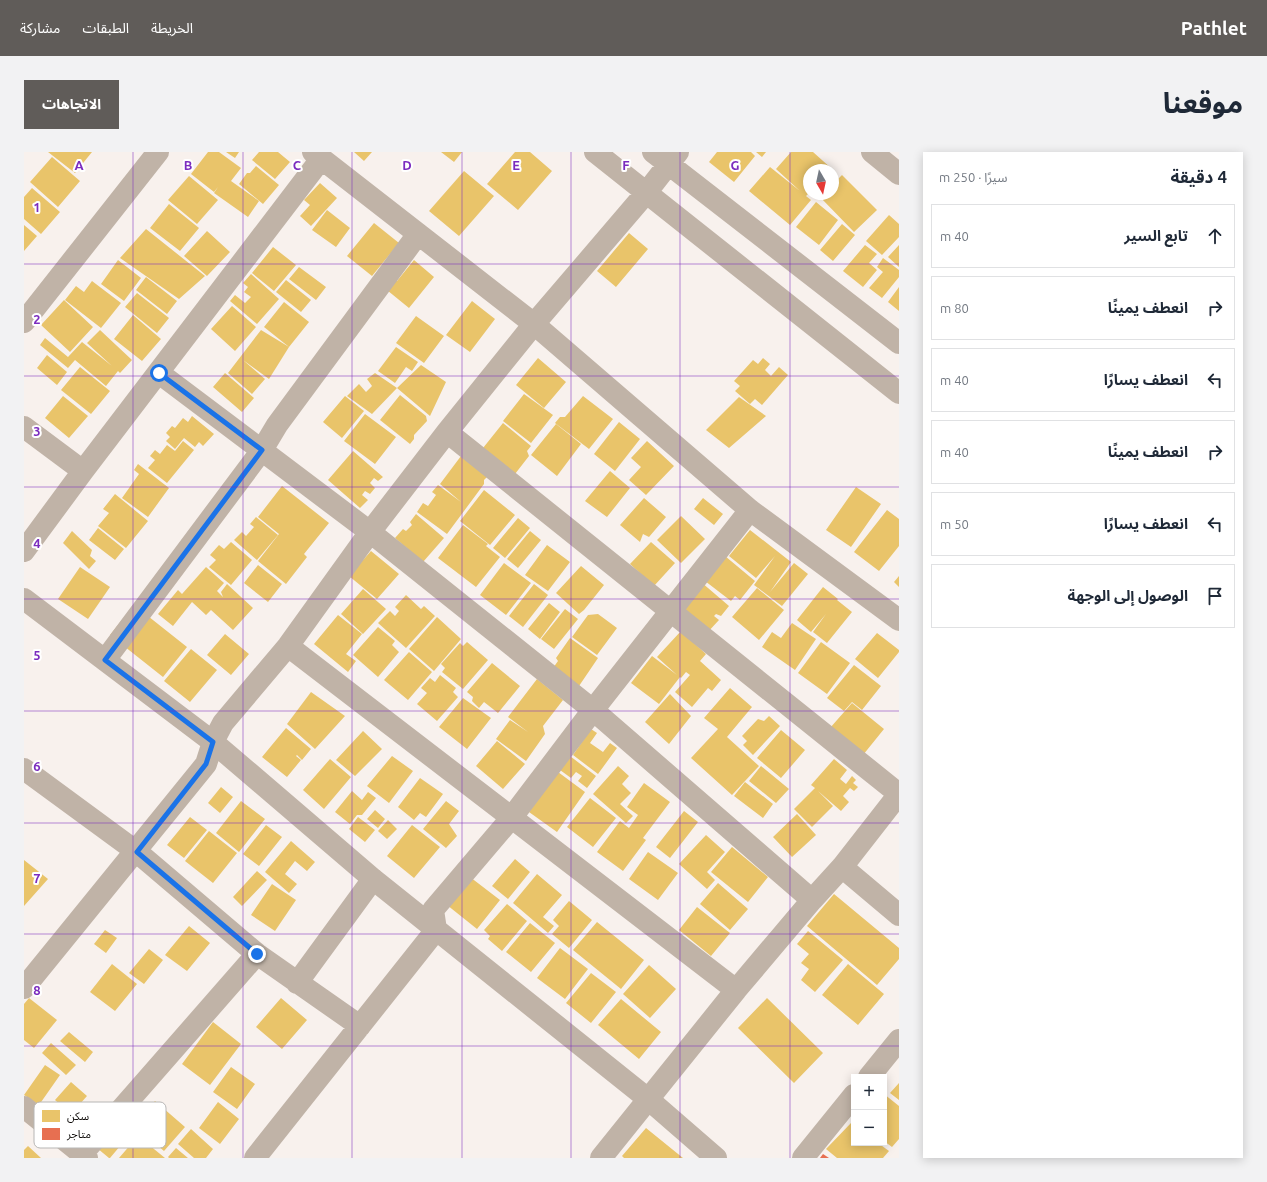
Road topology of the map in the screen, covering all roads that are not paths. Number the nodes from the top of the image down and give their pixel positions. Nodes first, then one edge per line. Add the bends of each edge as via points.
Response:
1 (158, 152) edge
2 (595, 152) edge
3 (317, 156) edge
4 (666, 156) edge
5 (646, 193) junction
6 (418, 234) junction
7 (24, 322) edge
8 (534, 324) junction
9 (899, 343) edge
10 (159, 373) junction
11 (899, 393) edge
12 (24, 427) edge
13 (447, 432) junction
14 (262, 450) junction
15 (83, 471) junction
16 (750, 510) junction
17 (370, 532) junction
18 (24, 551) edge
19 (24, 599) edge
20 (670, 611) junction
21 (899, 620) edge
22 (288, 646) junction
23 (105, 660) junction
24 (593, 710) junction
25 (213, 742) junction
26 (26, 773) edge
27 (899, 794) edge
28 (512, 817) junction
29 (137, 852) junction
30 (842, 867) junction
31 (373, 879) junction
32 (812, 900) junction
33 (899, 915) edge
34 (436, 930) junction
35 (257, 954) junction
36 (297, 983) junction
37 (24, 988) edge
38 (736, 990) junction
39 (360, 1026) junction
40 (899, 1040) edge
41 (871, 1074) edge
42 (648, 1099) junction
43 (851, 1099) edge
44 (130, 1102) edge
45 (24, 1108) edge
46 (34, 1116) edge
47 (74, 1148) edge
48 (91, 1148) edge
49 (84, 1156) edge
50 (255, 1158) edge
51 (601, 1158) edge
52 (716, 1158) edge
53 (803, 1158) edge

1 - 7 street
2 - 5 street
3 - 6 street
3 - 10 street
4 - 5 street
4 - 9 street
5 - 8 street
5 - 11 street
6 - 8 street
6 - 14 street via 277,425
8 - 13 street
8 - 16 street
10 - 14 street
10 - 15 street
12 - 15 street
13 - 17 street
13 - 20 street
14 - 17 street
14 - 23 street
15 - 18 street
16 - 20 street
16 - 21 street
17 - 22 street
17 - 24 street
19 - 23 street
20 - 24 street
20 - 27 street
22 - 25 street via 223,723
22 - 28 street
23 - 25 street
24 - 28 street
24 - 32 street
25 - 29 street via 206,764
25 - 31 street
26 - 29 street
27 - 30 street
28 - 34 street via 433,910
28 - 38 street
29 - 35 street
29 - 37 street
30 - 32 street
30 - 33 street
31 - 34 street
31 - 36 street
32 - 38 street
34 - 39 street
34 - 42 street
35 - 36 street
35 - 44 street
36 - 39 street
38 - 42 street
39 - 50 street
40 - 41 street
42 - 51 street
42 - 52 street
43 - 53 street
45 - 46 street
47 - 49 street
48 - 49 street

